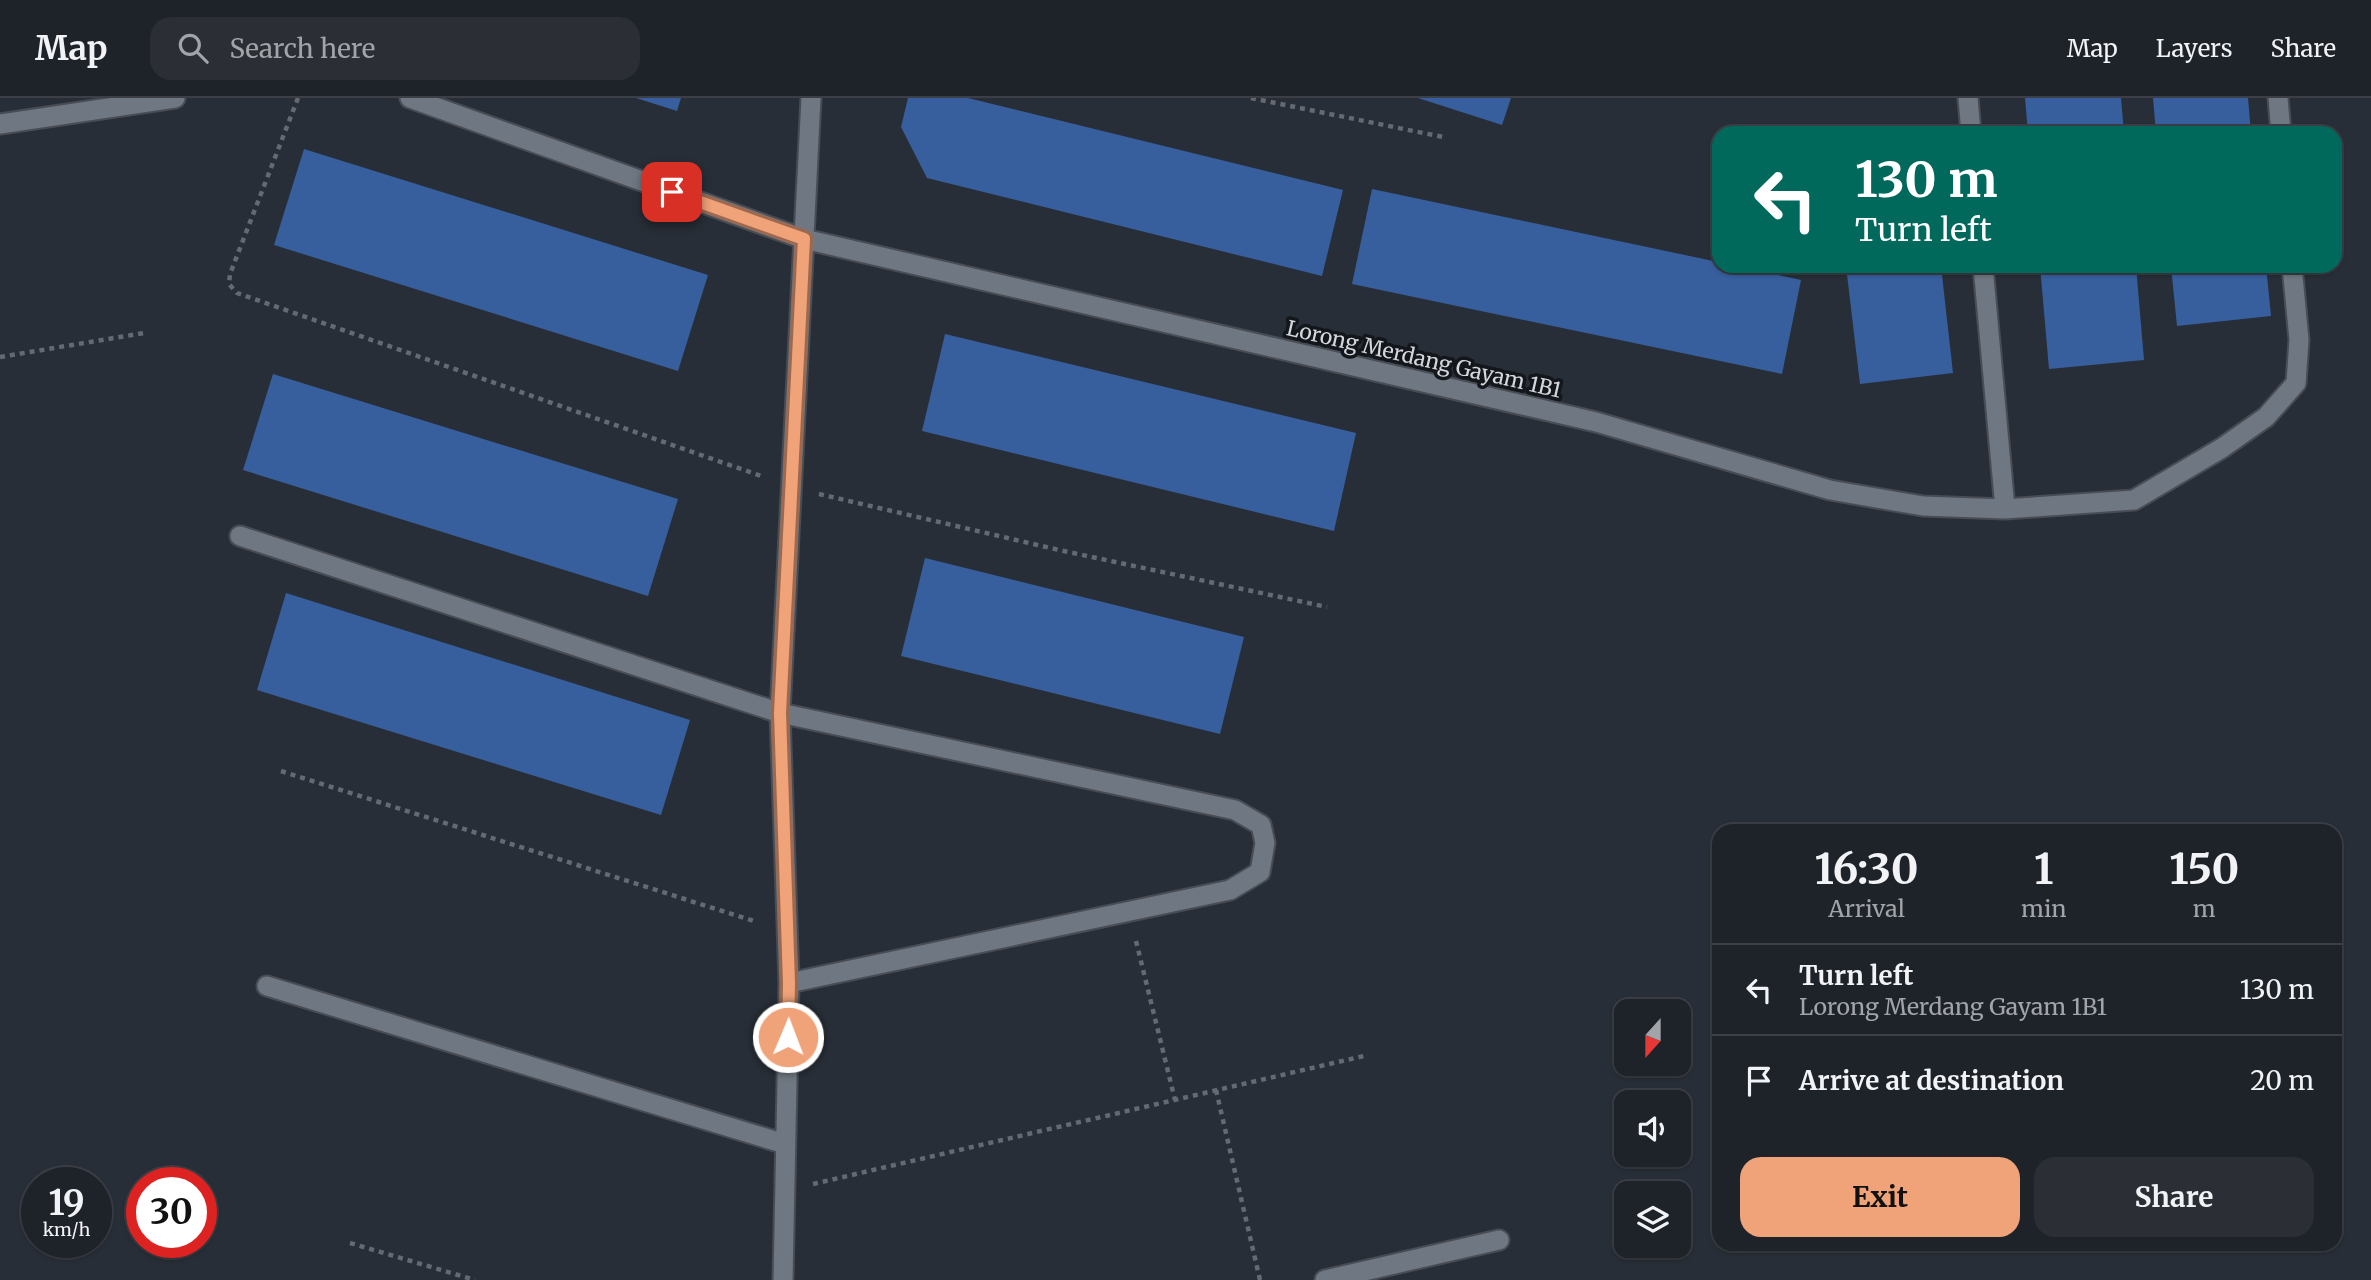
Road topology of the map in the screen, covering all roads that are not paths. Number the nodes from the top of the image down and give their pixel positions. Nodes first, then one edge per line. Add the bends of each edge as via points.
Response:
1 (175, 98) edge
2 (410, 98) edge
3 (811, 98) edge
4 (1968, 98) edge
5 (2278, 98) edge
6 (0, 124) edge
7 (1970, 126) edge
8 (2280, 126) edge
9 (804, 239) junction
10 (1984, 273) edge
11 (2293, 273) edge
12 (2005, 509) junction
13 (240, 536) dead end
14 (780, 713) junction
15 (789, 983) junction
16 (267, 986) dead end
17 (785, 1144) junction
18 (1499, 1240) dead end
19 (783, 1280) edge
20 (1325, 1280) edge

1 - 6 street
2 - 9 street, Lorong Merdang Gayam 1B1
3 - 9 street
4 - 7 street
5 - 8 street
9 - 12 street, Lorong Merdang Gayam 1B1 via 1597,422 1830,490 1923,506
9 - 14 street
10 - 12 street
11 - 12 street, Lorong Merdang Gayam 1B1 via 2299,340 2296,383 2266,417 2134,500
13 - 14 street
14 - 15 street
14 - 15 street via 1236,810 1261,825 1265,844 1260,872 1230,890
15 - 17 street
16 - 17 street
17 - 19 street
18 - 20 street

